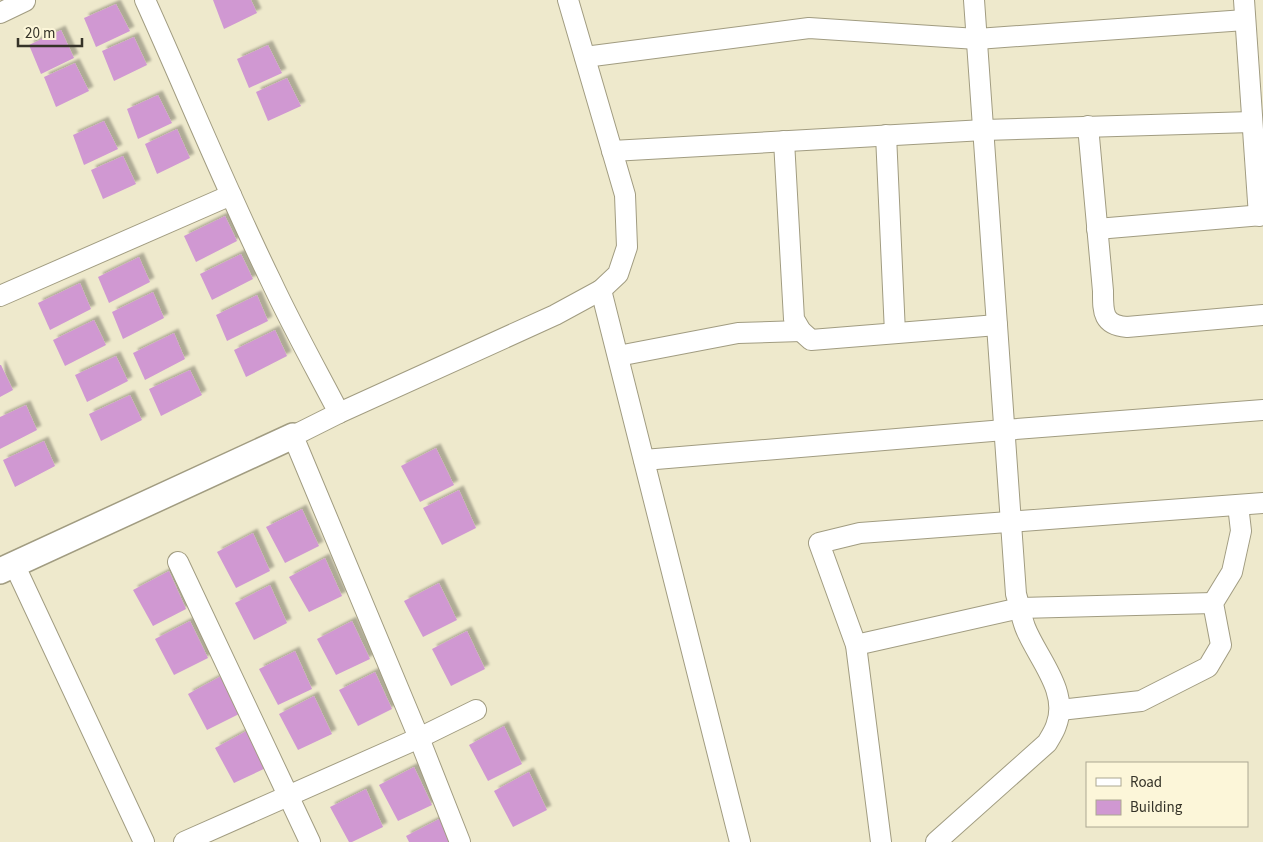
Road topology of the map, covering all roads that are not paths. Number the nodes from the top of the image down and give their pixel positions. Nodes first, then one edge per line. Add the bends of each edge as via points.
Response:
1 (24, 0) edge
2 (144, 0) edge
3 (568, 0) edge
4 (974, 0) edge
5 (1244, 0) edge
6 (0, 13) edge
7 (1245, 20) junction
8 (977, 39) junction
9 (585, 57) junction
10 (1252, 122) junction
11 (1088, 126) junction
12 (984, 130) junction
13 (886, 135) junction
14 (784, 141) junction
15 (612, 151) junction
16 (231, 195) junction
17 (1261, 215) edge
18 (1098, 229) junction
19 (602, 290) junction
20 (0, 296) edge
21 (1263, 314) edge
22 (997, 325) junction
23 (801, 332) junction
24 (895, 333) junction
25 (618, 356) junction
26 (1263, 410) edge
27 (339, 413) junction
28 (1004, 430) junction
29 (293, 436) junction
30 (644, 460) junction
31 (1263, 503) edge
32 (1238, 505) junction
33 (1011, 522) junction
34 (178, 562) dead end
35 (7, 567) edge
36 (1213, 603) junction
37 (1020, 608) junction
38 (856, 644) junction
39 (476, 710) dead end
40 (1060, 710) junction
41 (419, 738) junction
42 (288, 796) junction
43 (144, 842) edge
44 (184, 842) edge
45 (310, 842) edge
46 (460, 842) edge
47 (740, 842) edge
48 (881, 842) edge
49 (936, 842) edge

1 - 6 street
2 - 16 street
3 - 9 street
4 - 8 street
5 - 7 street
7 - 8 street
7 - 10 street
8 - 9 street via 809,28
8 - 12 street
9 - 15 street
10 - 11 street
10 - 17 street
11 - 12 street
11 - 18 street
12 - 13 street
12 - 22 street
13 - 14 street
13 - 24 street
14 - 15 street
14 - 23 street via 794,319
15 - 19 street via 625,196 627,247 618,274
16 - 20 street
16 - 27 street via 271,282
17 - 18 street
18 - 21 street via 1103,311 1108,321 1117,327
19 - 25 street
19 - 27 street via 555,315
22 - 24 street
22 - 28 street
23 - 24 street via 811,340
23 - 25 street via 738,333
25 - 30 street
26 - 28 street
27 - 29 street
28 - 30 street
28 - 33 street
29 - 35 street
29 - 41 street
30 - 47 street
31 - 32 street
32 - 33 street
32 - 36 street via 1241,531 1232,572
33 - 37 street via 1016,594
33 - 38 street via 860,533 819,543
34 - 42 street
35 - 43 street
36 - 37 street
36 - 40 street via 1221,645 1208,667 1141,701
37 - 38 street
37 - 40 street via 1025,627 1052,678
38 - 48 street
39 - 41 street
40 - 49 street via 1057,726 1047,743
41 - 42 street
41 - 46 street
42 - 44 street
42 - 45 street

